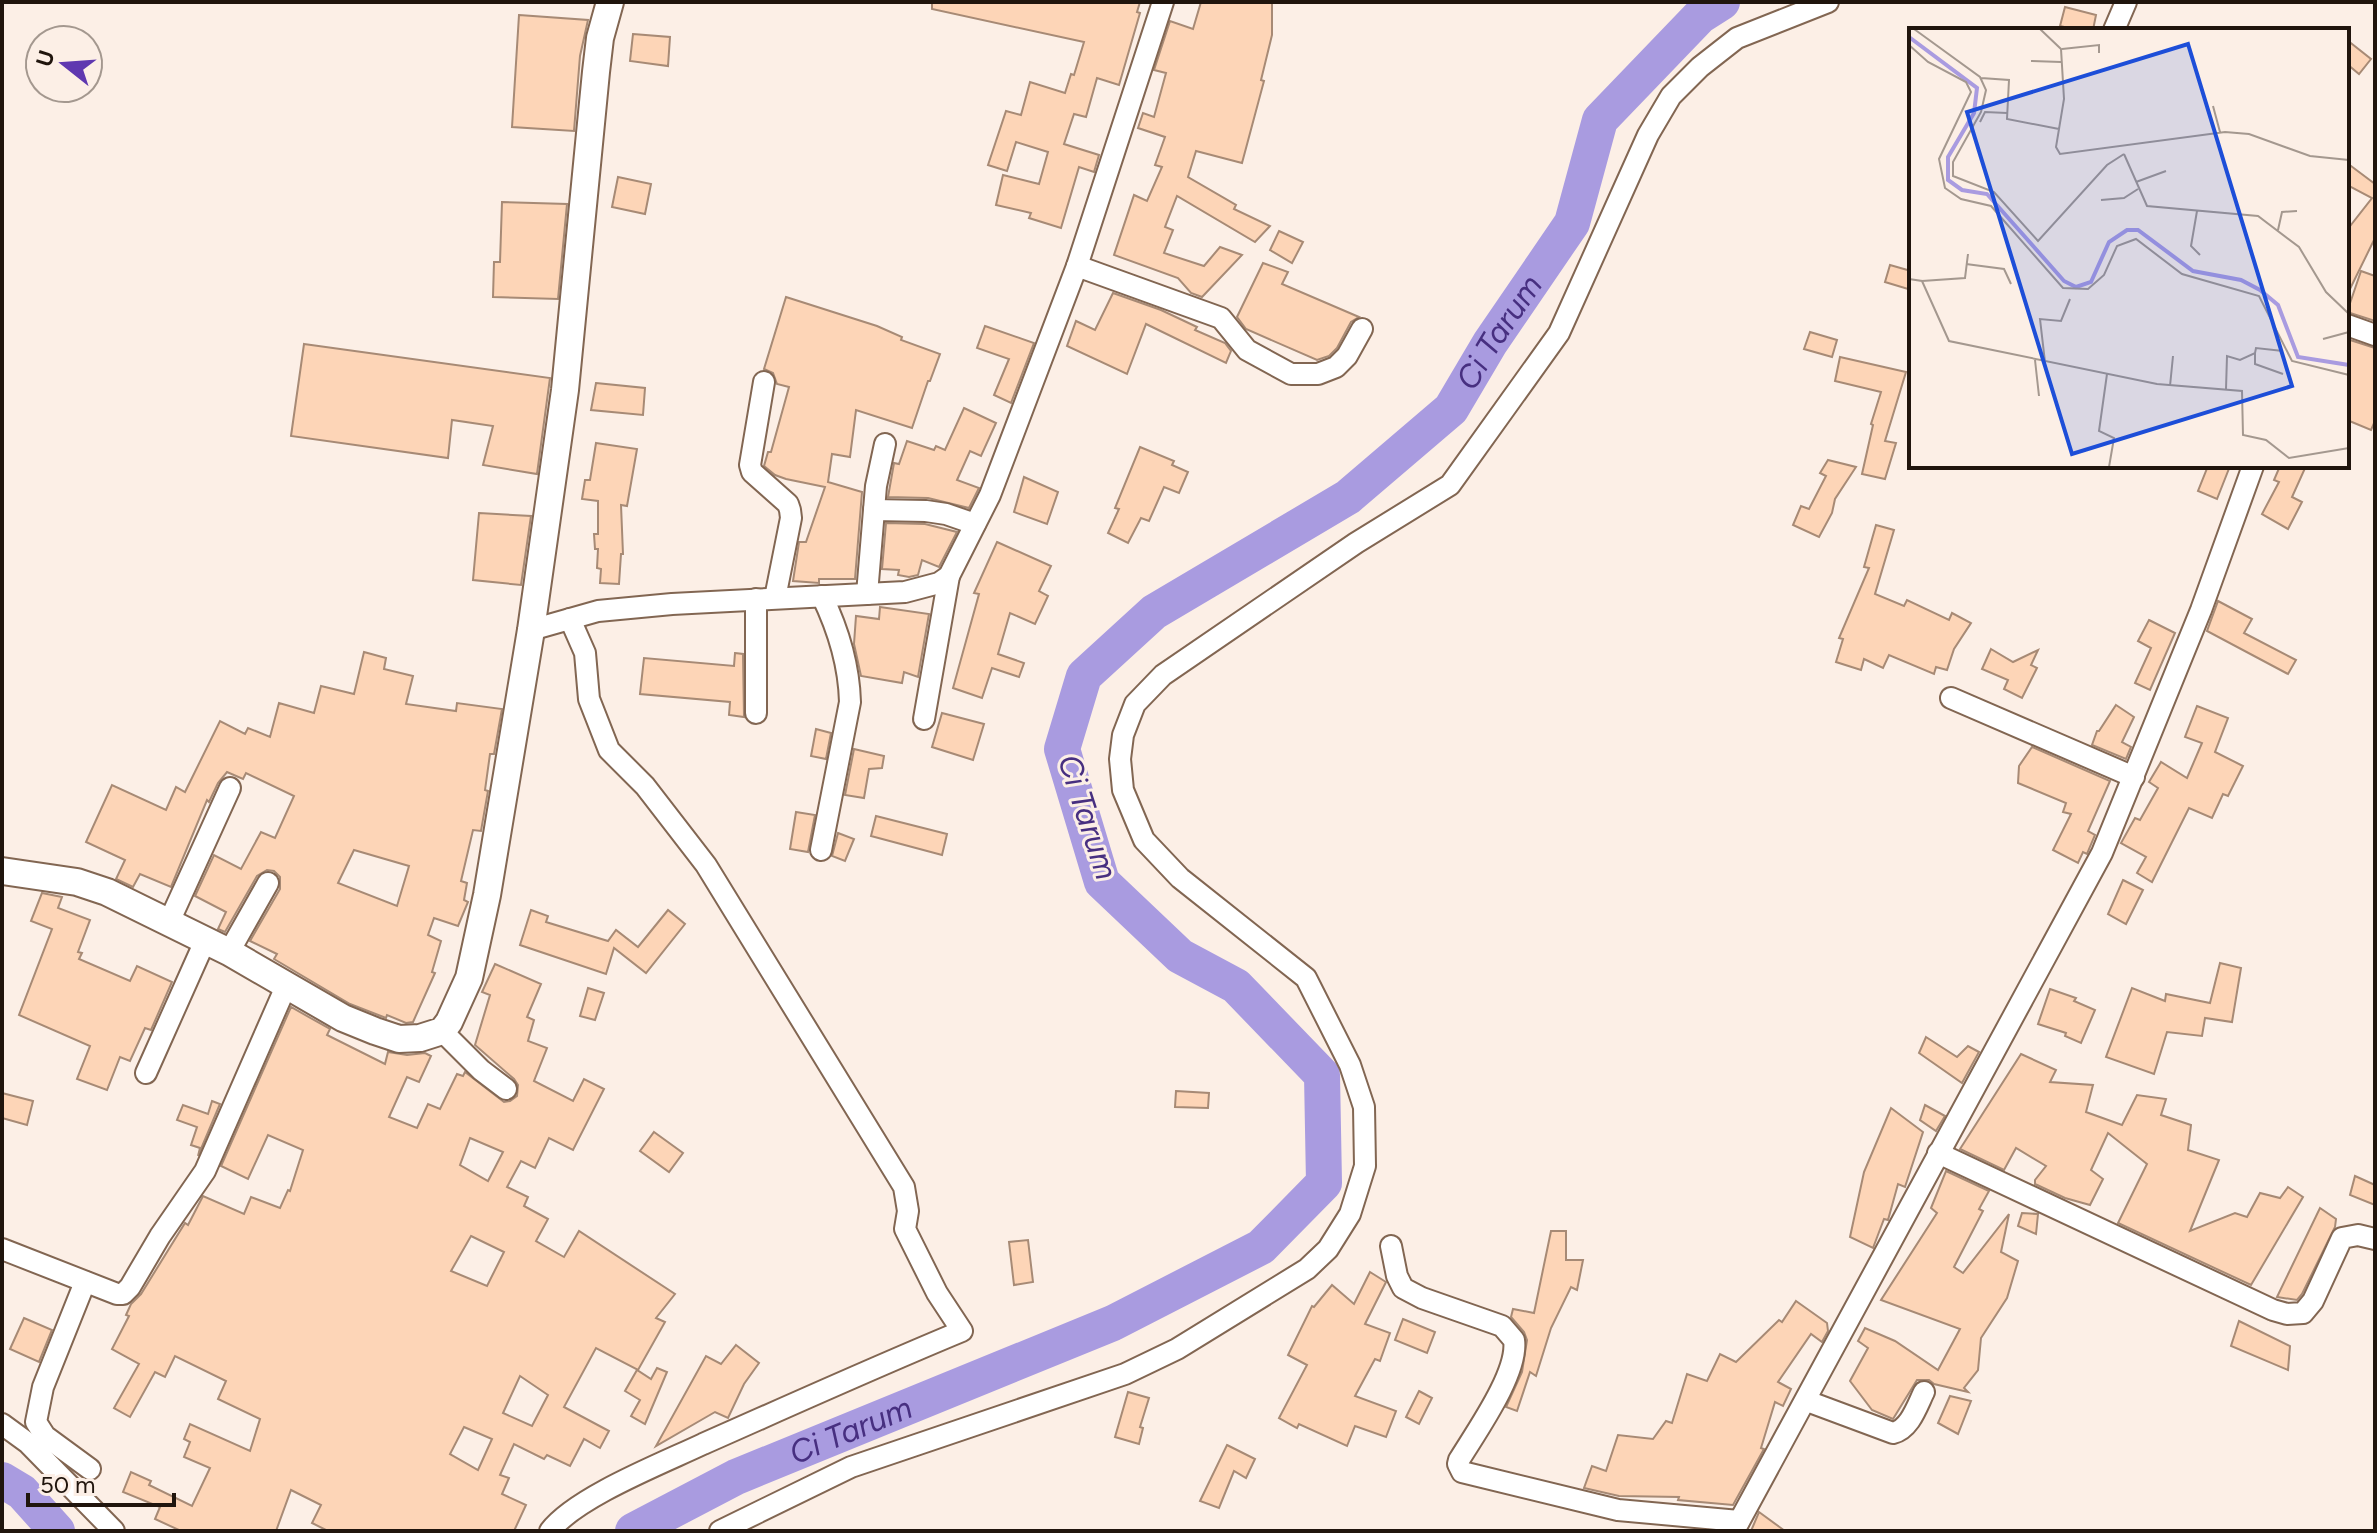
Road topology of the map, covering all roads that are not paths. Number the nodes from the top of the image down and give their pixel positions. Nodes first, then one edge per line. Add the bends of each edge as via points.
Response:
1 (610, 2) edge
2 (1163, 2) edge
3 (1828, 2) edge
4 (2126, 2) edge
5 (2115, 28) edge
6 (1077, 266) junction
7 (2349, 326) edge
8 (1362, 329) dead end
9 (2375, 335) edge
10 (764, 382) dead end
11 (885, 444) dead end
12 (2252, 468) edge
13 (874, 510) junction
14 (975, 524) junction
15 (949, 576) junction
16 (867, 594) junction
17 (822, 596) junction
18 (766, 598) junction
19 (570, 619) junction
20 (531, 630) junction
21 (1951, 698) dead end
22 (756, 713) dead end
23 (924, 719) dead end
24 (2134, 777) junction
25 (230, 788) dead end
26 (821, 850) dead end
27 (2, 871) edge
28 (268, 883) dead end
29 (169, 922) junction
30 (217, 946) junction
31 (287, 984) junction
32 (442, 1031) junction
33 (146, 1073) dead end
34 (506, 1089) dead end
35 (1938, 1153) junction
36 (2375, 1239) edge
37 (1391, 1246) dead end
38 (2, 1249) edge
39 (85, 1282) junction
40 (1924, 1392) dead end
41 (1807, 1401) junction
42 (2, 1424) edge
43 (90, 1469) dead end
44 (1737, 1526) edge
45 (114, 1531) edge
46 (550, 1531) edge
47 (720, 1531) edge

1 - 20 main road via 597,61 565,390
2 - 6 street
3 - 47 street via 1737,38 1671,96 1648,135 1559,333 1450,485 1163,675 1135,704 1120,759 1123,790 1144,840 1180,878 1306,978 1350,1065 1364,1107 1365,1166 1350,1214 1328,1249 1307,1269 1177,1349 1125,1374 851,1467
4 - 5 street
6 - 8 street via 1221,318 1247,350 1291,374 1318,374 1336,367
6 - 14 street
7 - 9 street
10 - 18 street via 750,465 788,504 791,518
11 - 13 street
12 - 24 street
13 - 14 street via 936,513
13 - 16 street
14 - 15 street
15 - 16 street via 905,592
15 - 23 street
16 - 17 street
17 - 18 street
17 - 26 street via 843,653 850,702
18 - 19 street via 598,611
18 - 22 street
19 - 20 street
19 - 46 street via 585,653 589,699 609,750 645,786 706,865 904,1187 905,1229 962,1331 628,1478 560,1518
20 - 32 main road via 469,978
21 - 24 street
24 - 35 street via 2102,853
25 - 29 street
27 - 29 main road via 77,882
28 - 30 street
29 - 30 main road
30 - 31 main road
30 - 33 street
31 - 32 main road via 343,1018 399,1039
31 - 39 street via 205,1171 130,1287 117,1294
32 - 34 street
35 - 36 street via 2287,1314 2303,1313 2313,1301 2342,1238
35 - 41 street
37 - 44 street via 1403,1288 1502,1326 1514,1340 1513,1361 1459,1460 1462,1472 1609,1509
38 - 39 street
39 - 43 street via 43,1387 36,1422 45,1436
40 - 41 street via 1907,1425 1893,1433
41 - 44 street
42 - 45 street via 28,1443

